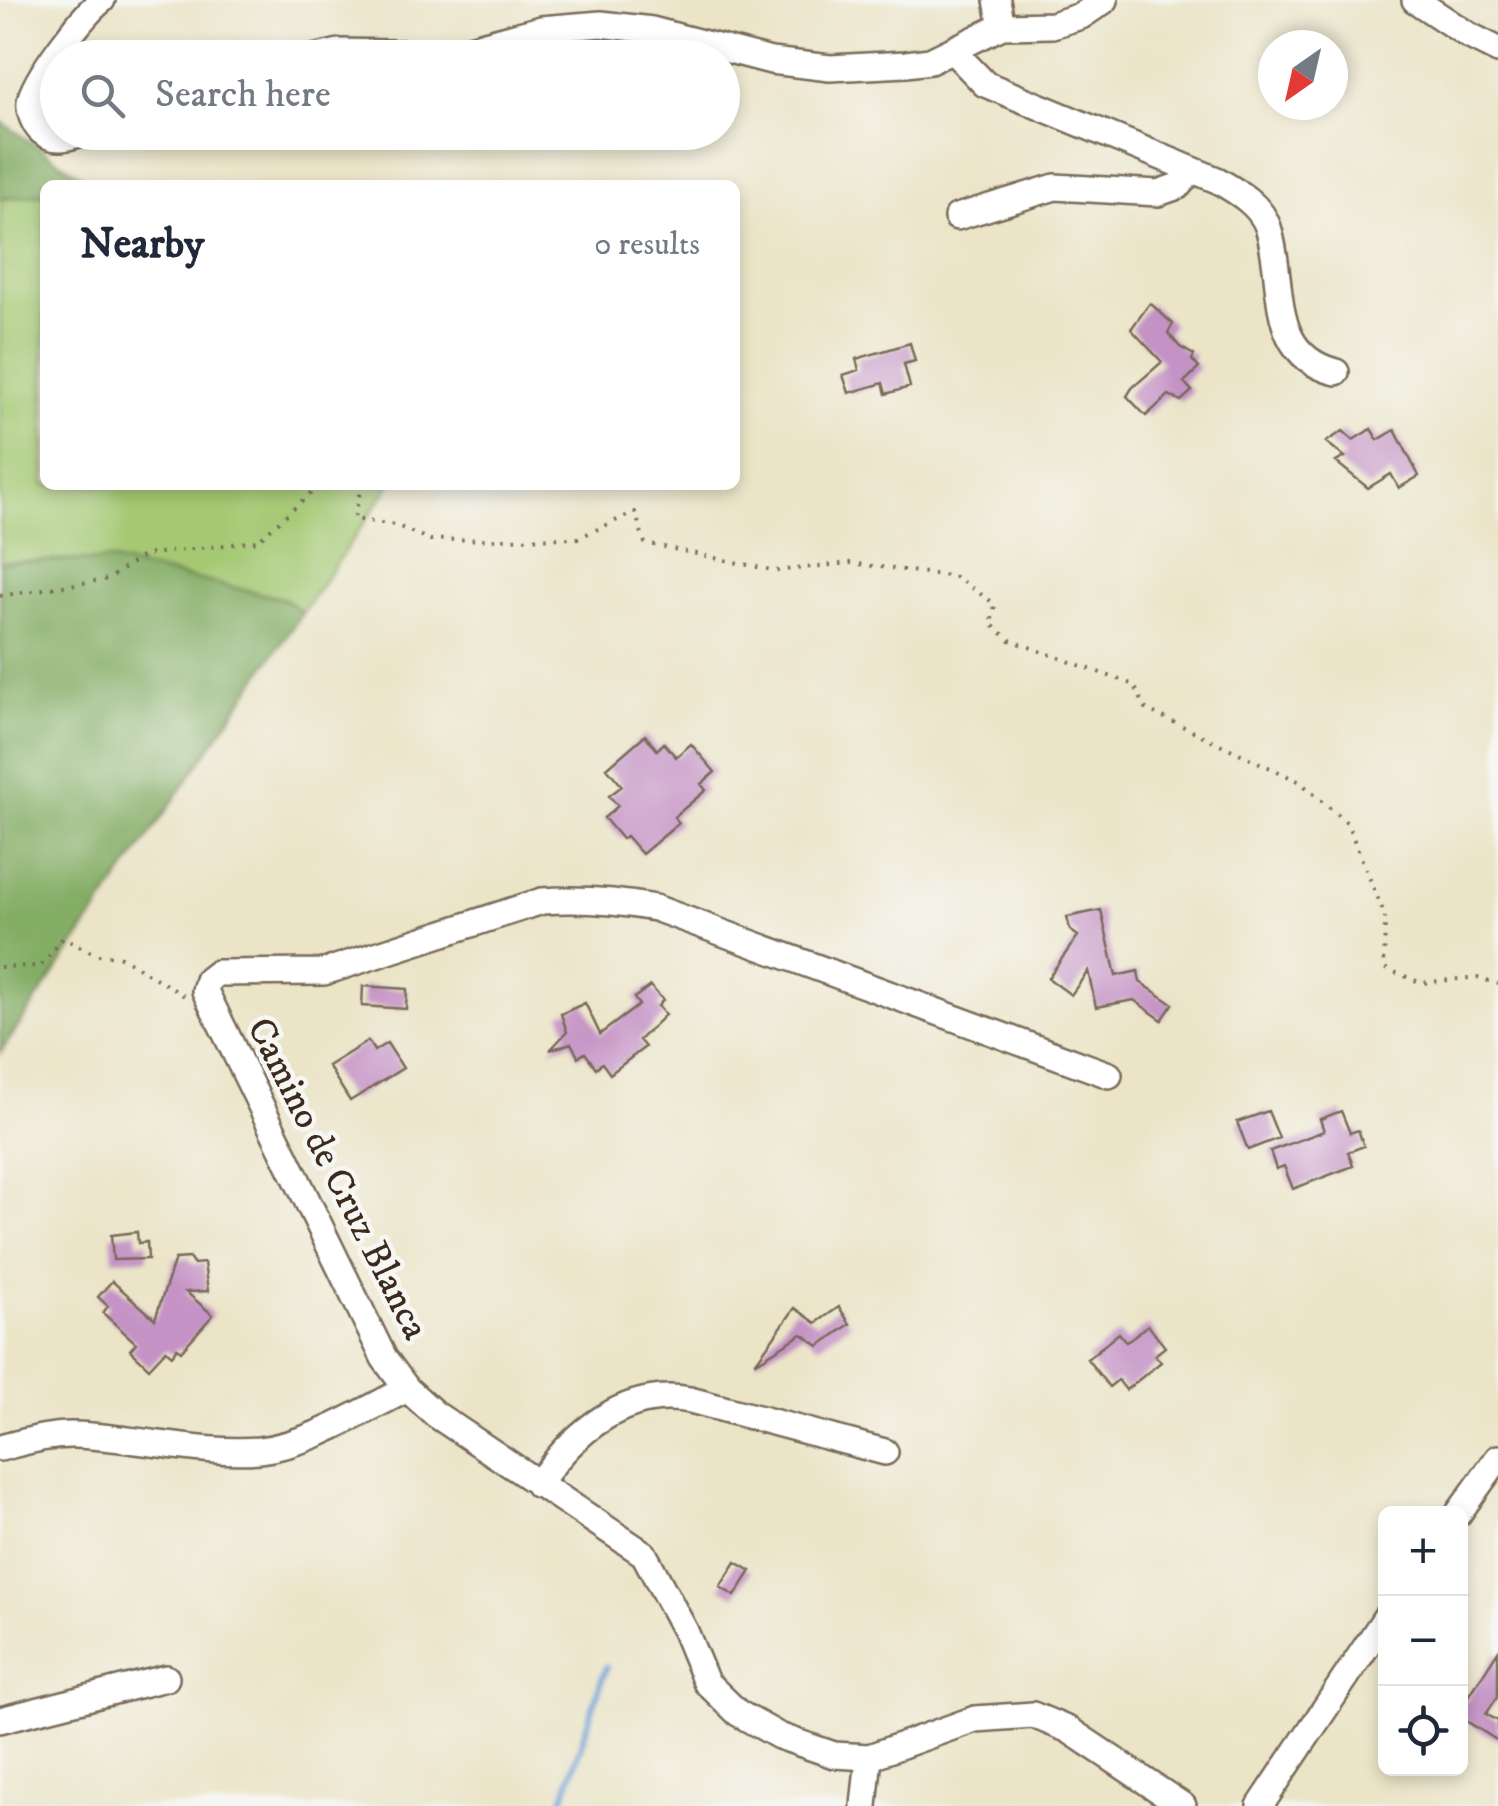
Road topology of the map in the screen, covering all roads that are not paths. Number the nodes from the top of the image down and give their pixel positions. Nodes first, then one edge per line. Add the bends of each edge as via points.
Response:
1 (102, 0) edge
2 (997, 0) edge
3 (1105, 0) edge
4 (1415, 0) edge
5 (1002, 26) junction
6 (68, 40) edge
7 (502, 40) edge
8 (689, 40) edge
9 (1498, 50) edge
10 (954, 52) junction
11 (740, 54) edge
12 (40, 86) edge
13 (40, 130) edge
14 (1192, 170) junction
15 (957, 217) dead end
16 (1336, 372) dead end
17 (1108, 1075) dead end
18 (408, 1389) junction
19 (0, 1448) edge
20 (886, 1452) dead end
21 (1498, 1458) edge
22 (538, 1485) junction
23 (1464, 1506) edge
24 (1378, 1629) edge
25 (166, 1678) dead end
26 (0, 1720) edge
27 (869, 1756) junction
28 (864, 1806) edge
29 (1183, 1806) edge
30 (1260, 1806) edge

1 - 6 street
2 - 5 street
3 - 5 street via 1052,25
4 - 9 street
5 - 10 street
7 - 8 street via 601,24
10 - 11 street via 930,61 830,68
10 - 14 street via 985,84
12 - 13 street via 30,102
14 - 15 street via 1178,186 1158,193 1056,187
14 - 16 street via 1257,209 1267,226 1296,351
17 - 18 street, Camino de Cruz Blanca via 655,908 618,901 542,901 324,972 217,973 205,991 384,1358
18 - 19 street via 328,1429 257,1450 72,1434
18 - 22 street, Camino de Cruz Blanca
20 - 22 street via 668,1396 642,1399 608,1416 572,1442
21 - 23 street
22 - 27 street, Camino de Cruz Blanca via 644,1554 706,1682 738,1714 834,1755
24 - 30 street
25 - 26 street
27 - 28 street
27 - 29 street, Camino de Cruz Blanca via 974,1719 1032,1715 1069,1730

